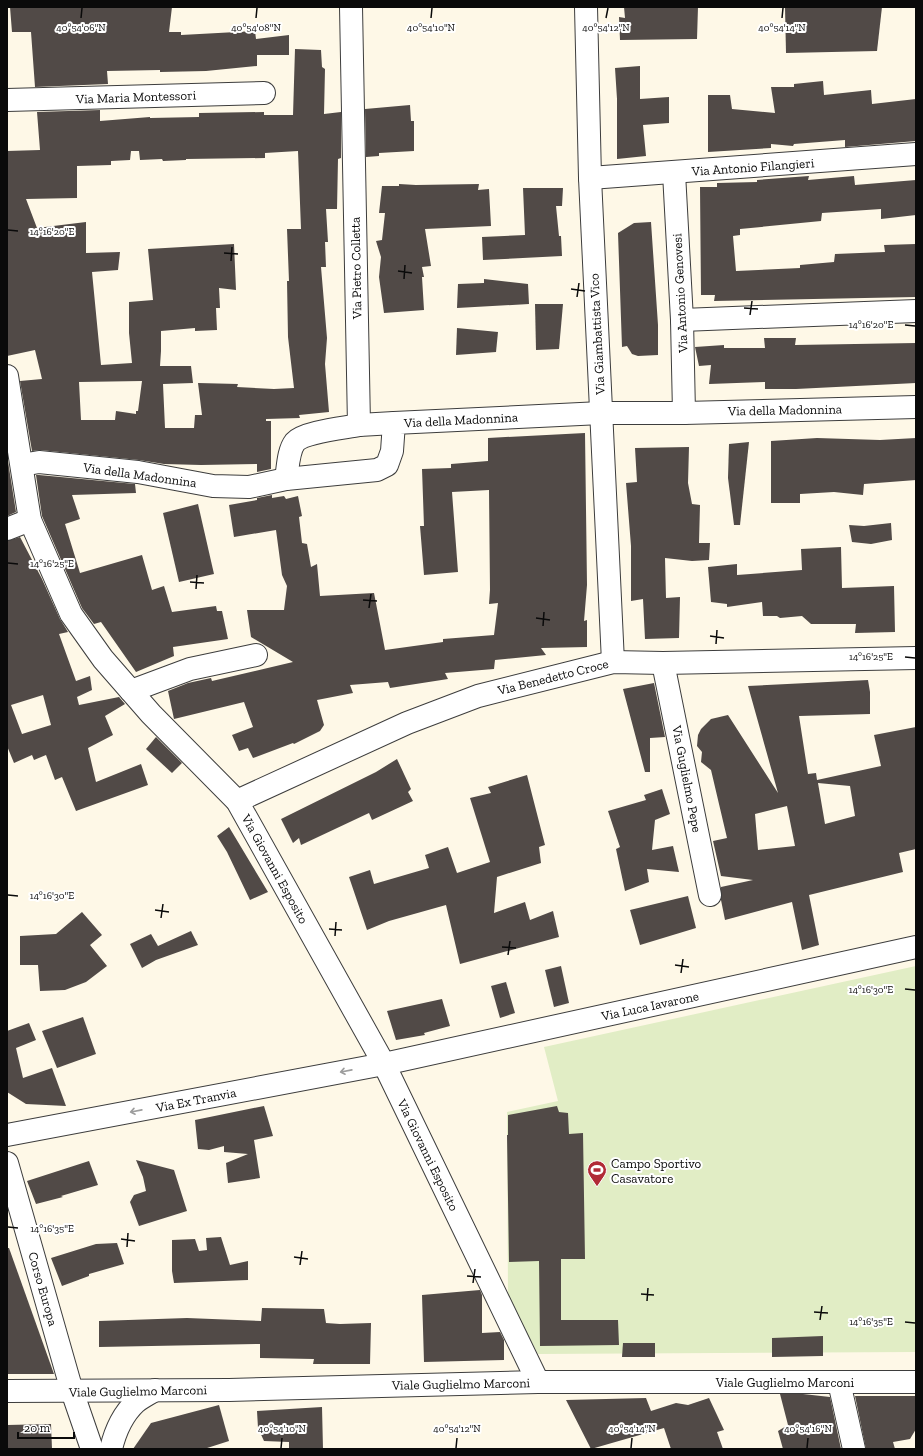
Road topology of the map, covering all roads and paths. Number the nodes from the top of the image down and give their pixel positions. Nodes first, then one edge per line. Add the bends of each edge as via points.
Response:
1 (351, 7) edge
2 (586, 7) edge
3 (264, 93) dead end
4 (7, 100) edge
5 (916, 154) edge
6 (674, 173) junction
7 (590, 178) junction
8 (916, 311) edge
9 (682, 320) junction
10 (7, 376) edge
11 (916, 407) edge
12 (601, 413) junction
13 (684, 413) junction
14 (394, 423) junction
15 (359, 425) junction
16 (22, 465) junction
17 (286, 479) junction
18 (30, 520) junction
19 (7, 529) edge
20 (256, 655) dead end
21 (916, 658) edge
22 (613, 662) junction
23 (663, 663) junction
24 (131, 691) junction
25 (237, 801) junction
26 (710, 895) dead end
27 (916, 947) edge
28 (384, 1064) junction
29 (7, 1135) edge
30 (7, 1163) edge
31 (538, 1382) junction
32 (839, 1382) junction
33 (916, 1382) edge
34 (155, 1390) junction
35 (7, 1392) edge
36 (72, 1392) junction
37 (92, 1449) edge
38 (111, 1449) edge
39 (854, 1449) edge

1 - 15 street, Via Pietro Colletta
2 - 7 street, Via Giambattista Vico
3 - 4 street, Via Maria Montessori
5 - 6 street, Via Antonio Filangieri
6 - 7 street, Via Antonio Filangieri
6 - 9 street, Via Antonio Genovesi
7 - 12 street, Via Giambattista Vico
8 - 9 street
9 - 13 street, Via Antonio Genovesi
10 - 16 street, Via Giovanni Esposito
11 - 13 street, Via della Madonnina
12 - 13 street, Via della Madonnina
12 - 14 street, Via della Madonnina
12 - 22 street, Via Giambattista Vico
14 - 15 street
14 - 17 street, Via della Madonnina via 392,451 387,465 377,470
15 - 17 street via 304,436 295,443 290,452
16 - 17 street, Via della Madonnina via 39,462 138,472 213,486 249,487
16 - 18 street, Via Giovanni Esposito
18 - 19 street
18 - 24 street, Via Giovanni Esposito via 71,614 103,659
20 - 24 street via 190,670
21 - 23 street, Via Benedetto Croce
22 - 23 street, Via Benedetto Croce
22 - 25 street, Via Benedetto Croce via 478,696 407,723
23 - 26 street, Via Guglielmo Pepe
24 - 25 street, Via Giovanni Esposito
25 - 28 street, Via Giovanni Esposito
27 - 28 street, Via Luca Iavarone
28 -> 29 street, Via Ex Tranvia
28 - 31 street, Via Giovanni Esposito
30 - 36 street, Corso Europa
31 - 32 street, Viale Guglielmo Marconi
31 - 34 street, Viale Guglielmo Marconi
32 - 33 street, Viale Guglielmo Marconi
32 - 39 street
34 - 36 street, Viale Guglielmo Marconi
34 - 38 street via 137,1402 124,1417
35 - 36 street, Viale Guglielmo Marconi
36 - 37 street, Corso Europa

